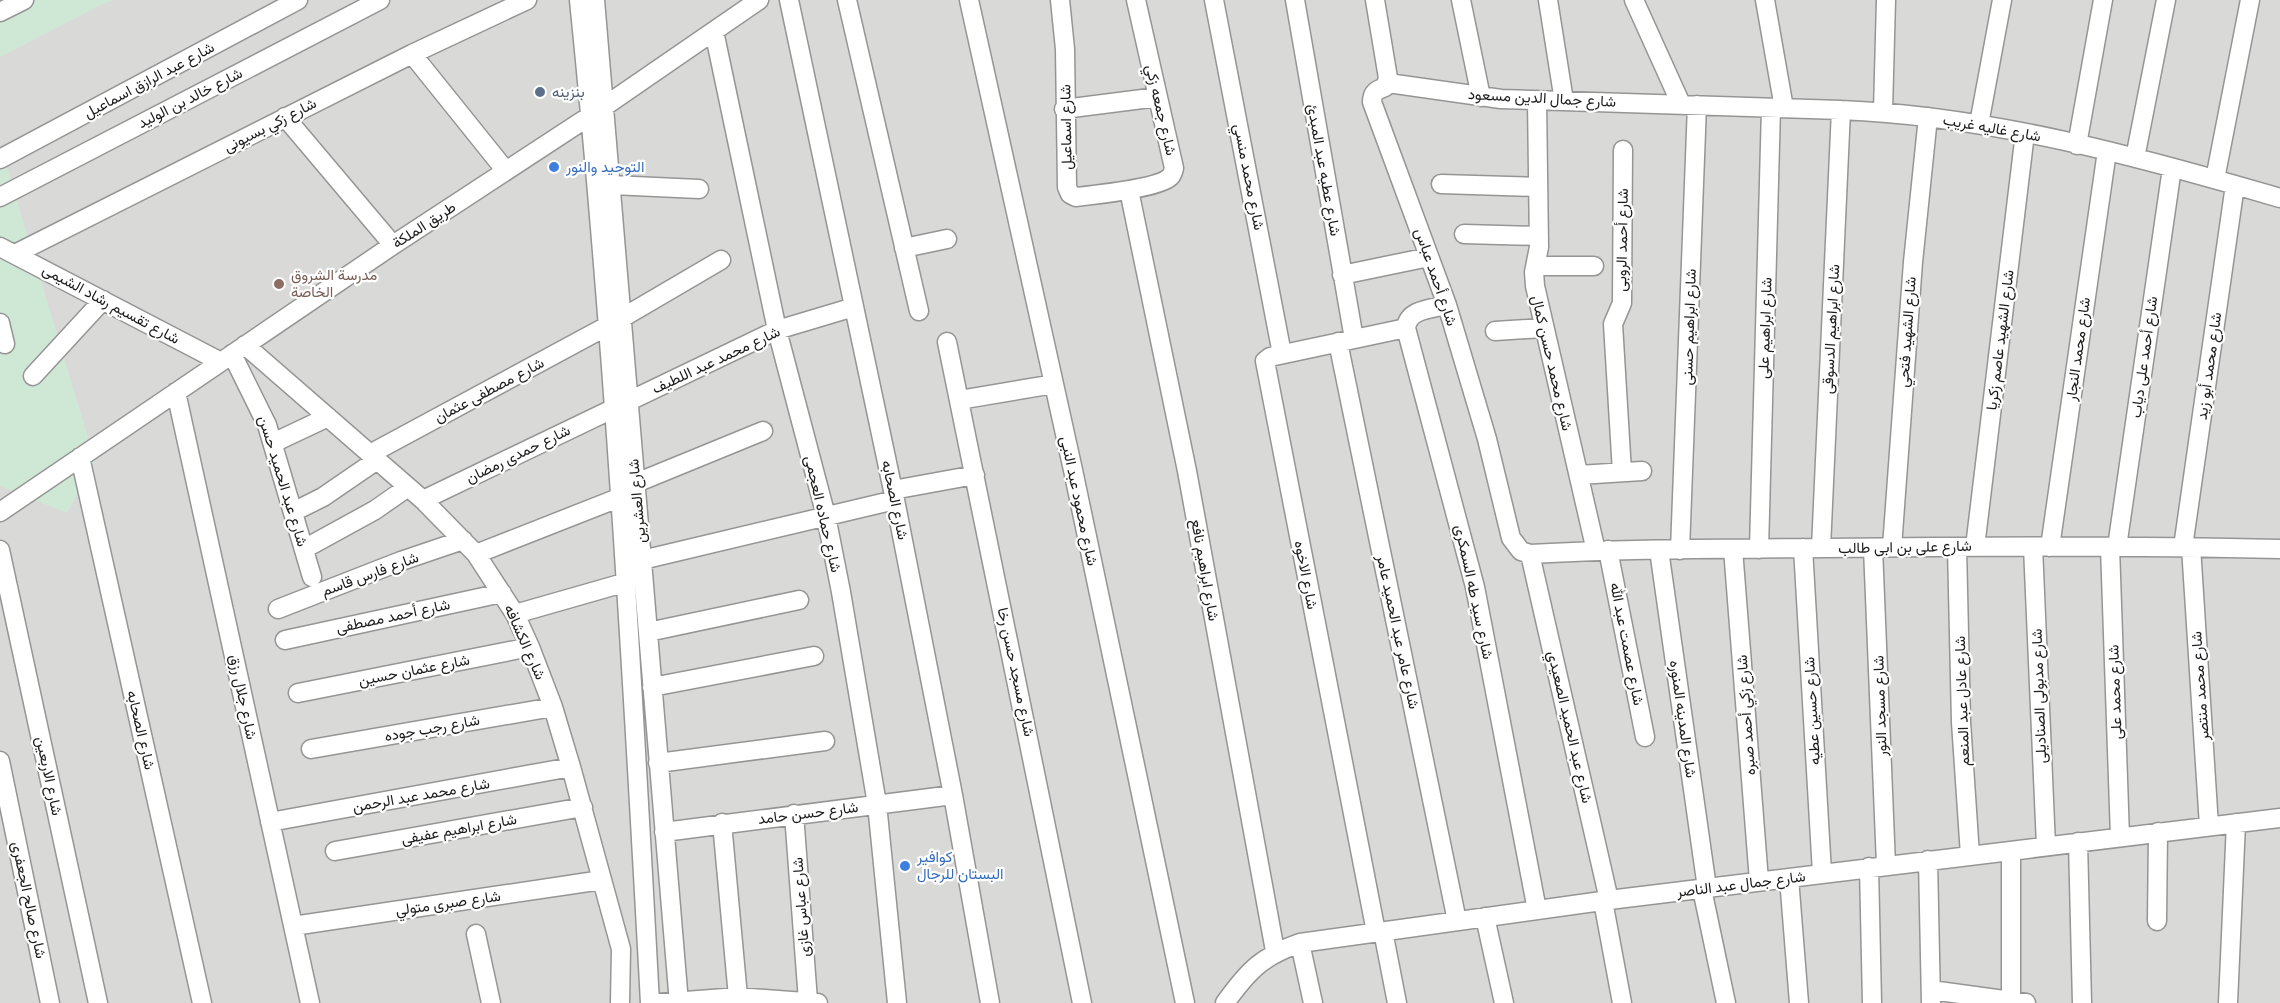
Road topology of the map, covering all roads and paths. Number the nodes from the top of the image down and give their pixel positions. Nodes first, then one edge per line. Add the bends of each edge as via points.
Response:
1 (24, 0) edge
2 (298, 0) edge
3 (380, 0) edge
4 (527, 0) edge
5 (579, 0) edge
6 (595, 0) edge
7 (759, 0) edge
8 (789, 0) edge
9 (847, 0) edge
10 (969, 0) edge
11 (1060, 0) edge
12 (1136, 0) edge
13 (1214, 0) edge
14 (1295, 0) edge
15 (1375, 0) edge
16 (1461, 0) edge
17 (1548, 0) edge
18 (1634, 0) edge
19 (1766, 0) edge
20 (1886, 0) edge
21 (2002, 0) edge
22 (2103, 0) edge
23 (2166, 0) edge
24 (2250, 0) edge
25 (0, 12) edge
26 (714, 31) junction
27 (412, 54) junction
28 (1388, 83) junction
29 (1158, 97) junction
30 (1480, 97) junction
31 (1537, 100) junction
32 (1564, 101) junction
33 (1689, 104) junction
34 (1778, 108) junction
35 (1064, 109) junction
36 (1841, 110) junction
37 (598, 111) junction
38 (1883, 111) junction
39 (285, 117) junction
40 (1928, 117) junction
41 (1979, 124) junction
42 (2025, 133) junction
43 (2077, 145) junction
44 (1623, 150) dead end
45 (2107, 151) junction
46 (2135, 158) junction
47 (0, 159) edge
48 (2172, 168) junction
49 (506, 171) junction
50 (2215, 179) junction
51 (1440, 184) dead end
52 (612, 185) junction
53 (2235, 185) junction
54 (1538, 187) junction
55 (699, 189) dead end
56 (1129, 190) junction
57 (0, 197) edge
58 (2280, 198) edge
59 (1464, 234) dead end
60 (1539, 236) junction
61 (947, 239) dead end
62 (393, 245) junction
63 (904, 248) junction
64 (7, 251) edge
65 (1429, 257) junction
66 (721, 260) dead end
67 (1536, 266) junction
68 (1594, 266) dead end
69 (1342, 275) junction
70 (103, 300) junction
71 (1447, 305) junction
72 (854, 307) junction
73 (919, 311) dead end
74 (615, 322) junction
75 (0, 323) edge
76 (1406, 328) junction
77 (1543, 328) junction
78 (777, 330) junction
79 (1495, 331) dead end
80 (1346, 341) junction
81 (947, 342) dead end
82 (5, 344) dead end
83 (233, 354) junction
84 (1282, 354) junction
85 (33, 376) dead end
86 (1054, 384) junction
87 (176, 392) junction
88 (959, 400) junction
89 (621, 404) junction
90 (328, 417) junction
91 (763, 431) dead end
92 (273, 443) junction
93 (80, 457) junction
94 (374, 457) junction
95 (1642, 471) dead end
96 (1622, 472) junction
97 (975, 475) junction
98 (1579, 475) junction
99 (636, 483) junction
100 (408, 487) junction
101 (894, 495) junction
102 (621, 497) junction
103 (423, 500) junction
104 (0, 512) edge
105 (293, 512) junction
106 (826, 516) junction
107 (463, 540) junction
108 (1892, 547) junction
109 (1966, 547) junction
110 (2041, 547) junction
111 (2113, 547) junction
112 (2187, 547) junction
113 (1812, 548) junction
114 (1873, 548) junction
115 (304, 549) junction
116 (1734, 549) junction
117 (1759, 549) junction
118 (2280, 549) edge
119 (0, 550) edge
120 (1602, 550) junction
121 (1659, 550) junction
122 (1680, 550) junction
123 (476, 554) junction
124 (1530, 554) junction
125 (642, 560) junction
126 (312, 577) dead end
127 (627, 582) junction
128 (502, 593) junction
129 (799, 600) dead end
130 (278, 609) dead end
131 (515, 614) junction
132 (648, 632) junction
133 (285, 640) dead end
134 (530, 647) junction
135 (814, 656) dead end
136 (652, 687) junction
137 (298, 693) dead end
138 (553, 707) junction
139 (1645, 737) dead end
140 (825, 741) dead end
141 (311, 748) dead end
142 (0, 761) edge
143 (658, 763) junction
144 (572, 767) junction
145 (953, 795) junction
146 (877, 804) junction
147 (583, 807) junction
148 (794, 814) junction
149 (2280, 818) edge
150 (270, 822) junction
151 (722, 823) junction
152 (2236, 823) junction
153 (2209, 826) junction
154 (664, 832) junction
155 (2158, 832) junction
156 (2120, 837) junction
157 (2078, 842) junction
158 (2046, 846) junction
159 (335, 851) dead end
160 (2011, 852) junction
161 (1970, 855) junction
162 (1928, 860) junction
163 (1878, 866) junction
164 (1822, 873) junction
165 (1789, 878) junction
166 (602, 880) junction
167 (1759, 881) junction
168 (1705, 888) junction
169 (1606, 901) junction
170 (1537, 910) junction
171 (1485, 917) junction
172 (1457, 921) junction
173 (2157, 921) dead end
174 (293, 926) junction
175 (1380, 932) junction
176 (476, 934) dead end
177 (1300, 943) junction
178 (1275, 951) junction
179 (1931, 996) edge
180 (738, 997) junction
181 (679, 1002) edge
182 (813, 1002) edge
183 (2016, 1002) edge
184 (50, 1003) edge
185 (98, 1003) edge
186 (202, 1003) edge
187 (310, 1003) edge
188 (490, 1003) edge
189 (620, 1003) edge
190 (650, 1003) edge
191 (659, 1003) edge
192 (897, 1003) edge
193 (990, 1003) edge
194 (1082, 1003) edge
195 (1185, 1003) edge
196 (1225, 1003) edge
197 (1313, 1003) edge
198 (1397, 1003) edge
199 (1504, 1003) edge
200 (1622, 1003) edge
201 (1726, 1003) edge
202 (1799, 1003) edge
203 (1872, 1003) edge
204 (2082, 1003) edge
205 (2228, 1003) edge

1 - 25 street
2 - 47 street, شارع عبد الرازق اسماعيل
3 - 57 street, شارع خالد بن الوليد
4 - 27 street, شارع زكي بسيونى
5 - 37 street, شارع العشرين
6 - 37 street, شارع العشرين
7 - 26 street, طريق الملكة
8 - 72 street, شارع الصحابه
9 - 63 street
10 - 86 street, شارع محمود عبد النبى
11 - 35 street, شارع اسماعيل via 1065,49
12 - 29 street, شارع جمعه زكي
13 - 84 street, شارع محمد منسي
14 - 69 street, شارع عطيه عبد المبدئ
15 - 28 street
16 - 30 street
17 - 32 street
18 - 33 street
19 - 34 street, شارع ابراهيم على
20 - 38 street
21 - 41 street
22 - 43 street
23 - 46 street
24 - 50 street
26 - 37 street, طريق الملكة
26 - 78 street, شارع حماده العجمى
27 - 39 street, شارع زكي بسيونى
27 - 49 street
28 - 30 street, شارع جمال الدين مسعود
28 - 65 street, شارع أحمد عباس via 1376,91 1372,102
29 - 35 street
29 - 56 street, شارع جمعه زكي via 1173,172 1167,179
30 - 31 street, شارع جمال الدين مسعود
31 - 32 street, شارع جمال الدين مسعود
31 - 54 street, شارع محمد حسن كمال
32 - 33 street, شارع جمال الدين مسعود
33 - 34 street, شارع غاليه غريب
33 - 122 street, شارع ابراهيم حسنى
34 - 36 street, شارع غاليه غريب
34 - 117 street, شارع ابراهيم على
35 - 56 street, شارع اسماعيل via 1070,194 1076,197
36 - 38 street, شارع غاليه غريب
36 - 113 street, شارع ابراهيم الدسوقى
37 - 49 street, طريق الملكة
37 - 52 street, شارع العشرين
37 - 74 street, شارع العشرين
38 - 40 street, شارع غاليه غريب
39 - 62 street
39 - 64 street, شارع زكي بسيونى
40 - 41 street, شارع غاليه غريب
40 - 108 street, شارع الشهيد فتحي via 1912,262
41 - 42 street, شارع غاليه غريب
42 - 43 street, شارع غاليه غريب
42 - 109 street, شارع الشهيد عاصم زكريا
43 - 45 street, شارع غاليه غريب
44 - 96 street, شارع أحمد الروبى via 1622,303 1613,324
45 - 46 street, شارع غاليه غريب
45 - 110 street, شارع محمد النجار
46 - 48 street, شارع غاليه غريب
48 - 50 street, شارع غاليه غريب
48 - 111 street, شارع أحمد على دياب
49 - 62 street, طريق الملكة
50 - 53 street, شارع غاليه غريب
51 - 54 street
52 - 55 street
52 - 74 street, شارع العشرين
53 - 58 street, شارع غاليه غريب
53 - 112 street, شارع محمد أبو زيد
54 - 60 street, شارع محمد حسن كمال
56 - 178 street, شارع ابراهيم نافع via 1189,482
59 - 60 street
60 - 67 street, شارع محمد حسن كمال
61 - 63 street
62 - 83 street, طريق الملكة
63 - 73 street
64 - 70 street, شارع تقسيم رشاد الشيمى
65 - 69 street
65 - 71 street, شارع أحمد عباس
66 - 74 street, شارع مصطفى عثمان
67 - 68 street
67 - 77 street, شارع محمد حسن كمال via 1533,278
69 - 80 street, شارع عطيه عبد المبدئ
70 - 83 street, شارع تقسيم رشاد الشيمى
70 - 85 street
71 - 76 street via 1413,313
71 - 124 street, شارع أحمد عباس via 1511,538 1521,551
72 - 78 street, شارع محمد عبد اللطيف
72 - 101 street, شارع الصحابه
74 - 89 street, شارع العشرين
74 - 94 street, شارع مصطفى عثمان
75 - 82 street
76 - 80 street
76 - 170 street, شارع سيد طه السمكرى via 1475,587
77 - 79 street
77 - 98 street, شارع محمد حسن كمال
78 - 89 street, شارع محمد عبد اللطيف
78 - 106 street, شارع حماده العجمى
80 - 84 street
80 - 172 street, شارع عامر عبد الحميد عامر
81 - 88 street, شارع مسجد حسن رخا
83 - 87 street, طريق الملكة
83 - 90 street, شارع الكشافه
83 - 92 street, شارع عبد الحميد حسن
84 - 175 street, شارع الاخوه via 1267,358 1265,365
86 - 88 street
86 - 195 street, شارع محمود عبد النبى
87 - 93 street, طريق الملكة
87 - 150 street, شارع جلال رزق
88 - 97 street, شارع مسجد حسن رخا
89 - 99 street, شارع العشرين
89 - 102 street, شارع العشرين
89 - 103 street, شارع حمدى رمضان
90 - 92 street
90 - 94 street, شارع الكشافه
91 - 99 street
92 - 105 street, شارع عبد الحميد حسن
93 - 104 street, طريق الملكة
93 - 186 street, شارع الصحابه
94 - 100 street, شارع الكشافه
94 - 105 street, شارع مصطفى عثمان via 323,497
95 - 96 street
96 - 98 street
97 - 101 street
97 - 194 street, شارع مسجد حسن رخا
98 - 120 street, شارع محمد حسن كمال
99 - 125 street, شارع العشرين
100 - 103 street, شارع الكشافه
100 - 115 street
101 - 106 street
101 - 145 street, شارع الصحابه
102 - 123 street
102 - 127 street, شارع العشرين
103 - 107 street, شارع الكشافه
105 - 115 street, شارع عبد الحميد حسن
106 - 125 street
106 - 146 street, شارع حماده العجمى
107 - 123 street, شارع الكشافه
107 - 130 street, شارع فارس قاسم
108 - 109 street, شارع على بن ابى طالب
108 - 114 street, شارع على بن ابى طالب
109 - 110 street, شارع على بن ابى طالب
109 - 161 street, شارع عادل عبد المنعم via 1961,722
110 - 111 street, شارع على بن ابى طالب
110 - 158 street, شارع مدبولى الصناديلى
111 - 112 street, شارع على بن ابى طالب
111 - 156 street, شارع محمد على
112 - 118 street, شارع على بن ابى طالب
112 - 153 street, شارع محمد منتصر
113 - 114 street, شارع على بن ابى طالب
113 - 117 street, شارع على بن ابى طالب
113 - 164 street, شارع حسين عطيه
114 - 163 street, شارع مسجد النور
115 - 126 street, شارع عبد الحميد حسن
116 - 117 street, شارع على بن ابى طالب
116 - 122 street, شارع على بن ابى طالب
116 - 167 street, شارع زكي أحمد صبره
119 - 185 street, شارع الاربعين
120 - 121 street, شارع على بن ابى طالب
120 - 124 street, شارع على بن ابى طالب
120 - 139 street, شارع عصمت عبد الله
121 - 122 street, شارع على بن ابى طالب
121 - 168 street, شارع المدينه المنوره
123 - 128 street, شارع الكشافه
124 - 169 street, شارع عبد الحميد الصعيدي
125 - 132 street, شارع العشرين
127 - 131 street
127 - 190 street, شارع العشرين
128 - 131 street, شارع الكشافه
128 - 133 street, شارع أحمد مصطفى
129 - 132 street
131 - 134 street, شارع الكشافه
132 - 136 street, شارع العشرين
134 - 137 street, شارع عثمان حسين
134 - 138 street, شارع الكشافه
135 - 136 street
136 - 143 street, شارع العشرين
138 - 141 street, شارع رجب جوده
138 - 144 street, شارع الكشافه
140 - 143 street
142 - 184 street, شارع صالح الجعفرى
143 - 154 street, شارع العشرين
144 - 147 street, شارع الكشافه
144 - 150 street, شارع محمد عبد الرحمن
145 - 146 street, شارع حسن حامد
145 - 193 street, شارع الصحابه
146 - 148 street, شارع حسن حامد
146 - 192 street, شارع حماده العجمى
147 - 159 street, شارع ابراهيم عفيفى
147 - 166 street, شارع الكشافه
148 - 151 street, شارع حسن حامد
148 - 182 street, شارع عباس غازى
149 - 152 street, شارع جمال عبد الناصر
150 - 174 street, شارع جلال رزق
151 - 154 street, شارع حسن حامد
151 - 180 street
152 - 153 street, شارع جمال عبد الناصر
152 - 205 street
153 - 155 street, شارع جمال عبد الناصر
154 - 181 street, شارع العشرين
155 - 156 street, شارع جمال عبد الناصر
155 - 173 street
156 - 157 street, شارع جمال عبد الناصر
157 - 158 street, شارع جمال عبد الناصر
157 - 204 street
158 - 160 street, شارع جمال عبد الناصر
160 - 161 street, شارع جمال عبد الناصر
160 - 183 street
161 - 162 street, شارع جمال عبد الناصر
162 - 163 street, شارع جمال عبد الناصر
162 - 179 street
163 - 164 street, شارع جمال عبد الناصر
163 - 203 street, شارع مسجد النور
164 - 165 street, شارع جمال عبد الناصر
165 - 167 street, شارع جمال عبد الناصر
165 - 202 street
166 - 174 street, شارع صبرى متولي
166 - 189 street, شارع الكشافه via 621,949
167 - 168 street, شارع جمال عبد الناصر
168 - 169 street, شارع جمال عبد الناصر
168 - 201 street, شارع المدينه المنوره
169 - 170 street, شارع جمال عبد الناصر
169 - 200 street, شارع عبد الحميد الصعيدي
170 - 171 street, شارع جمال عبد الناصر
171 - 172 street, شارع جمال عبد الناصر
171 - 199 street
172 - 175 street, شارع جمال عبد الناصر
174 - 187 street, شارع جلال رزق
175 - 177 street, شارع جمال عبد الناصر
175 - 198 street
176 - 188 street
177 - 178 street, شارع جمال عبد الناصر
177 - 197 street
178 - 196 street, شارع جمال عبد الناصر via 1256,965
179 - 183 street
180 - 181 street
180 - 182 street
181 - 191 street

